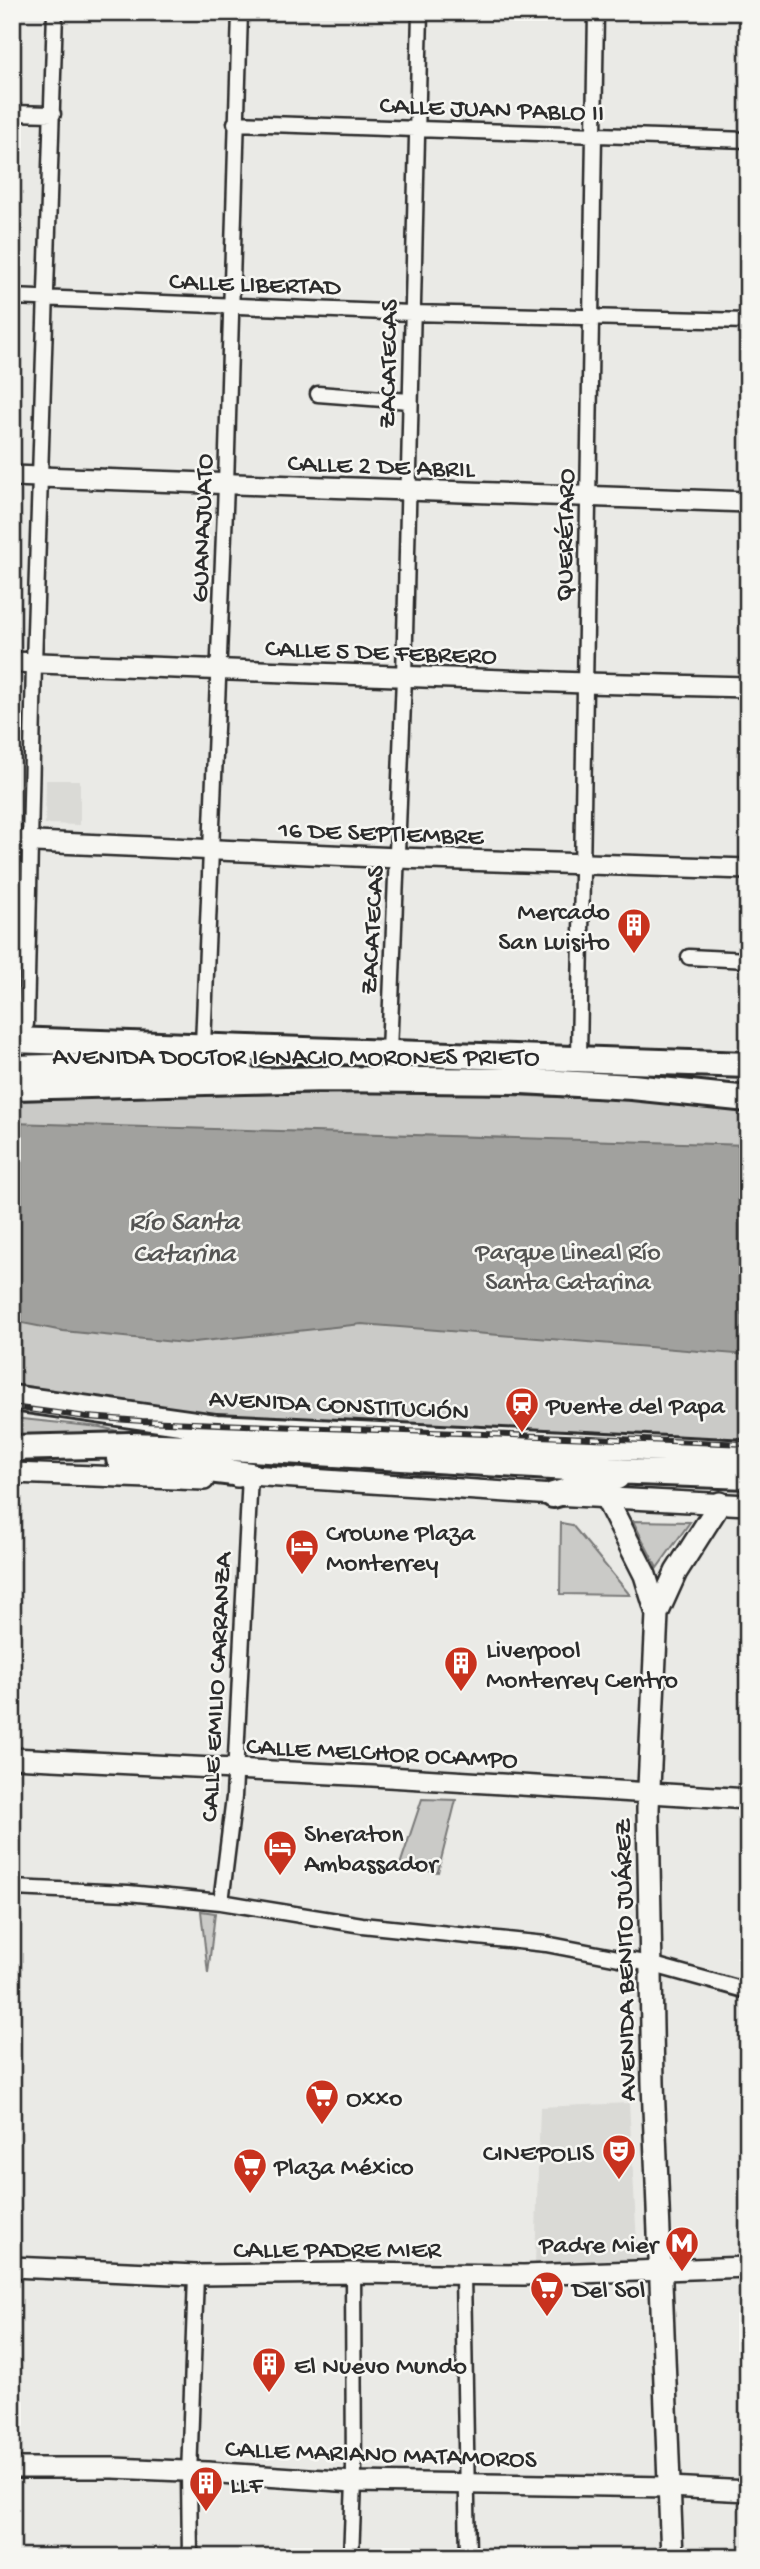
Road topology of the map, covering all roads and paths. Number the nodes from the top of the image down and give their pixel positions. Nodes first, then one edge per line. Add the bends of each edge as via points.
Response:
1 (55, 12) edge
2 (240, 12) edge
3 (420, 12) edge
4 (596, 12) edge
5 (12, 113) edge
6 (53, 114) junction
7 (235, 123) junction
8 (416, 129) junction
9 (594, 135) junction
10 (748, 139) edge
11 (12, 297) edge
12 (46, 299) junction
13 (230, 305) junction
14 (411, 313) junction
15 (591, 317) junction
16 (748, 321) edge
17 (318, 394) dead end
18 (409, 401) junction
19 (12, 476) edge
20 (40, 477) junction
21 (226, 485) junction
22 (407, 491) junction
23 (588, 497) junction
24 (748, 502) edge
25 (12, 662) edge
26 (34, 663) junction
27 (219, 670) junction
28 (404, 677) junction
29 (585, 683) junction
30 (748, 687) edge
31 (21, 841) edge
32 (211, 850) junction
33 (398, 858) junction
34 (582, 864) junction
35 (748, 869) edge
36 (689, 957) dead end
37 (748, 960) edge
38 (17, 1029) edge
39 (203, 1045) junction
40 (388, 1052) junction
41 (579, 1058) junction
42 (748, 1065) edge
43 (12, 1068) edge
44 (748, 1084) edge
45 (12, 1087) edge
46 (632, 1087) junction
47 (748, 1099) edge
48 (12, 1382) edge
49 (12, 1398) edge
50 (216, 1427) junction
51 (17, 1449) edge
52 (748, 1455) edge
53 (636, 1472) junction
54 (12, 1473) edge
55 (250, 1475) junction
56 (748, 1476) edge
57 (554, 1495) junction
58 (606, 1498) junction
59 (720, 1503) junction
60 (748, 1504) edge
61 (657, 1614) junction
62 (12, 1758) edge
63 (234, 1769) junction
64 (649, 1792) junction
65 (748, 1799) edge
66 (12, 1888) edge
67 (221, 1902) junction
68 (650, 1964) junction
69 (748, 1991) edge
70 (12, 2267) edge
71 (748, 2267) edge
72 (661, 2271) junction
73 (353, 2273) junction
74 (463, 2274) junction
75 (196, 2275) junction
76 (12, 2468) edge
77 (190, 2471) junction
78 (354, 2482) junction
79 (467, 2485) junction
80 (670, 2487) junction
81 (748, 2491) edge
82 (190, 2557) edge
83 (351, 2557) edge
84 (468, 2557) edge
85 (672, 2557) edge

1 - 6 street
2 - 7 street, GUANAJUATO
3 - 8 street, ZACATECAS
4 - 9 street, QUERÉTARO
5 - 6 street
6 - 12 street
7 - 8 street, CALLE JUAN PABLO II
7 - 13 street, GUANAJUATO
8 - 9 street, CALLE JUAN PABLO II
8 - 14 street, ZACATECAS
9 - 10 street, CALLE JUAN PABLO II
9 - 15 street, QUERÉTARO
11 - 12 street, CALLE LIBERTAD
12 - 13 street, CALLE LIBERTAD
12 - 20 street
13 - 14 street, CALLE LIBERTAD
13 - 21 street, GUANAJUATO
14 - 15 street, CALLE LIBERTAD
14 - 18 street, ZACATECAS
15 - 16 street, CALLE LIBERTAD
15 - 23 street, QUERÉTARO
17 - 18 street
18 - 22 street, ZACATECAS
19 - 20 street, CALLE 2 DE ABRIL
20 - 21 street, CALLE 2 DE ABRIL
20 - 26 street
21 - 22 street, CALLE 2 DE ABRIL
21 - 27 street, GUANAJUATO
22 - 23 street, CALLE 2 DE ABRIL
22 - 28 street, ZACATECAS
23 - 24 street, CALLE 2 DE ABRIL
23 - 29 street, QUERÉTARO
25 - 26 street, CALLE 5 DE FEBRERO
26 - 27 street, CALLE 5 DE FEBRERO
26 - 31 street
27 - 28 street, CALLE 5 DE FEBRERO
27 - 32 street, GUANAJUATO
28 - 29 street, CALLE 5 DE FEBRERO
28 - 33 street, ZACATECAS
29 - 30 street, CALLE 5 DE FEBRERO
29 - 34 street, QUERÉTARO
31 - 32 street, 16 DE SEPTIEMBRE
31 - 38 street
32 - 33 street, 16 DE SEPTIEMBRE
32 - 39 street, GUANAJUATO
33 - 34 street, 16 DE SEPTIEMBRE
33 - 40 street, ZACATECAS
34 - 35 street, 16 DE SEPTIEMBRE
34 - 41 street, QUERÉTARO
36 - 37 street
38 - 39 highway, AVENIDA DOCTOR IGNACIO MORONES PRIETO via 96,1028 155,1044
39 - 40 highway, AVENIDA DOCTOR IGNACIO MORONES PRIETO
40 - 41 highway, AVENIDA DOCTOR IGNACIO MORONES PRIETO
40 - 43 highway via 290,1060
41 - 42 highway, AVENIDA DOCTOR IGNACIO MORONES PRIETO
44 - 46 highway
45 - 46 highway, AVENIDA DOCTOR IGNACIO MORONES PRIETO via 326,1079
46 - 47 highway, AVENIDA DOCTOR IGNACIO MORONES PRIETO
48 - 50 highway
49 - 50 highway, AVENIDA CONSTITUCIÓN
50 - 52 highway, AVENIDA CONSTITUCIÓN
51 - 53 highway, AVENIDA CONSTITUCIÓN via 130,1445 251,1449
51 - 55 highway
53 - 56 highway, AVENIDA CONSTITUCIÓN
53 - 57 highway
54 - 55 street via 212,1480
55 - 57 street
55 - 63 street, CALLE EMILIO CARRANZA
57 - 58 street
58 - 59 street
58 - 61 main road, AVENIDA BENITO JUÁREZ via 645,1575
59 - 60 street
59 - 61 main road, AVENIDA BENITO JUÁREZ via 676,1572
61 - 64 main road, AVENIDA BENITO JUÁREZ
62 - 63 street, CALLE MELCHOR OCAMPO
63 - 64 street, CALLE MELCHOR OCAMPO
63 - 67 street, CALLE EMILIO CARRANZA
64 - 65 street, CALLE MELCHOR OCAMPO
64 - 68 main road, AVENIDA BENITO JUÁREZ
66 - 67 street
67 - 68 street via 362,1925 546,1944
68 - 69 street
68 - 72 main road, AVENIDA BENITO JUÁREZ
70 - 75 street, CALLE PADRE MIER
71 - 72 street, CALLE PADRE MIER
72 - 74 street, CALLE PADRE MIER
72 - 80 main road, AVENIDA BENITO JUÁREZ
73 - 74 street, CALLE PADRE MIER
73 - 75 street, CALLE PADRE MIER
73 - 78 street
74 - 79 street
75 - 77 street
76 - 77 street, CALLE MARIANO MATAMOROS
77 - 78 street, CALLE MARIANO MATAMOROS
77 - 82 street
78 - 79 street, CALLE MARIANO MATAMOROS
78 - 83 street
79 - 80 street, CALLE MARIANO MATAMOROS
79 - 84 street
80 - 81 street, CALLE MARIANO MATAMOROS
80 - 85 main road, AVENIDA BENITO JUÁREZ

